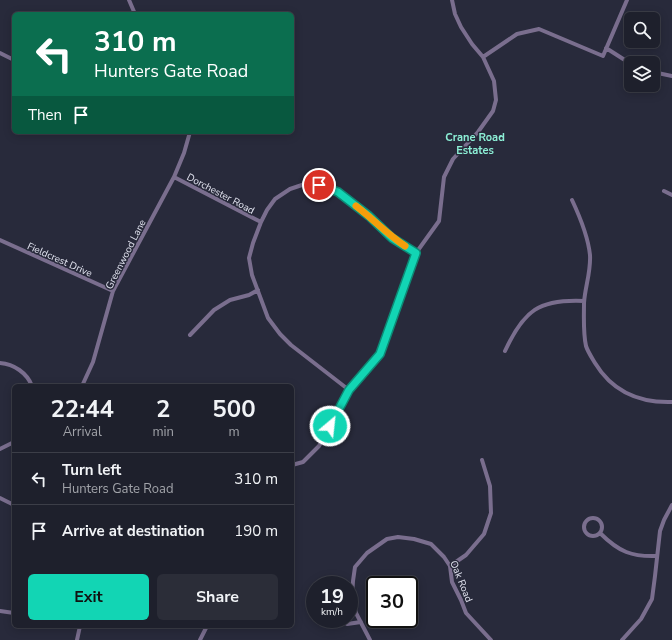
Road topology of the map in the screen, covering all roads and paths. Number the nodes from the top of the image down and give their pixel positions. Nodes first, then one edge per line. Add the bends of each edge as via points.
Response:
1 (129, 0) edge
2 (452, 0) edge
3 (627, 0) edge
4 (134, 12) edge
5 (606, 48) junction
6 (0, 53) edge
7 (483, 57) junction
8 (12, 59) edge
9 (624, 60) edge
10 (660, 73) edge
11 (672, 76) edge
12 (189, 134) edge
13 (174, 177) junction
14 (664, 191) dead end
15 (672, 195) edge
16 (572, 200) dead end
17 (261, 222) junction
18 (0, 240) edge
19 (416, 253) junction
20 (258, 290) junction
21 (113, 291) junction
22 (584, 301) junction
23 (190, 335) dead end
24 (505, 351) dead end
25 (0, 363) edge
26 (31, 384) edge
27 (83, 384) edge
28 (349, 390) junction
29 (672, 402) edge
30 (12, 443) edge
31 (0, 449) edge
32 (482, 460) dead end
33 (294, 464) edge
34 (0, 498) edge
35 (12, 504) edge
36 (672, 505) edge
37 (600, 533) junction
38 (657, 556) junction
39 (450, 566) junction
40 (354, 576) edge
41 (0, 611) edge
42 (12, 613) edge
43 (358, 617) edge
44 (358, 622) edge
45 (361, 622) junction
46 (79, 628) edge
47 (206, 628) edge
48 (76, 640) edge
49 (200, 640) edge
50 (370, 640) edge
51 (490, 640) edge
52 (622, 640) edge

1 - 4 street
2 - 7 street via 461,27
3 - 5 street
5 - 7 street via 602,56 539,29 517,34
5 - 9 street
6 - 8 street
7 - 19 street via 496,90 493,111 453,159 444,177 438,221
10 - 11 street
12 - 13 street, Greenwood Lane
13 - 17 street, Dorchester Road
13 - 21 street, Greenwood Lane
14 - 15 street
16 - 22 street via 581,218 590,254 590,272
17 - 19 street via 275,199 311,182 338,192 392,238
17 - 20 street via 249,258
18 - 21 street, Fieldcrest Drive
19 - 28 street via 380,354
20 - 23 street via 230,300 214,310
20 - 28 street via 268,318 280,334
21 - 27 street, Greenwood Lane via 93,362
22 - 24 street via 550,303 532,311 514,332
22 - 29 street via 586,347 599,370 609,381 633,397
25 - 26 street via 6,363 25,374
28 - 33 street via 320,446 303,462
30 - 31 street
32 - 39 street via 490,486 491,513 484,534 466,555
34 - 35 street
36 - 38 street via 660,531
37 - 37 street via 603,527 599,519 593,517 585,522 587,534 593,536
37 - 38 street via 624,552 642,557
38 - 52 street via 652,599 642,619
39 - 40 street, Oak Road via 431,544 398,537 386,540 367,552 355,567
39 - 51 street, Oak Road via 452,582 466,613
41 - 42 street
43 - 45 street, Oak Road
44 - 45 street
45 - 50 street, Oak Road
46 - 48 street
47 - 49 street

